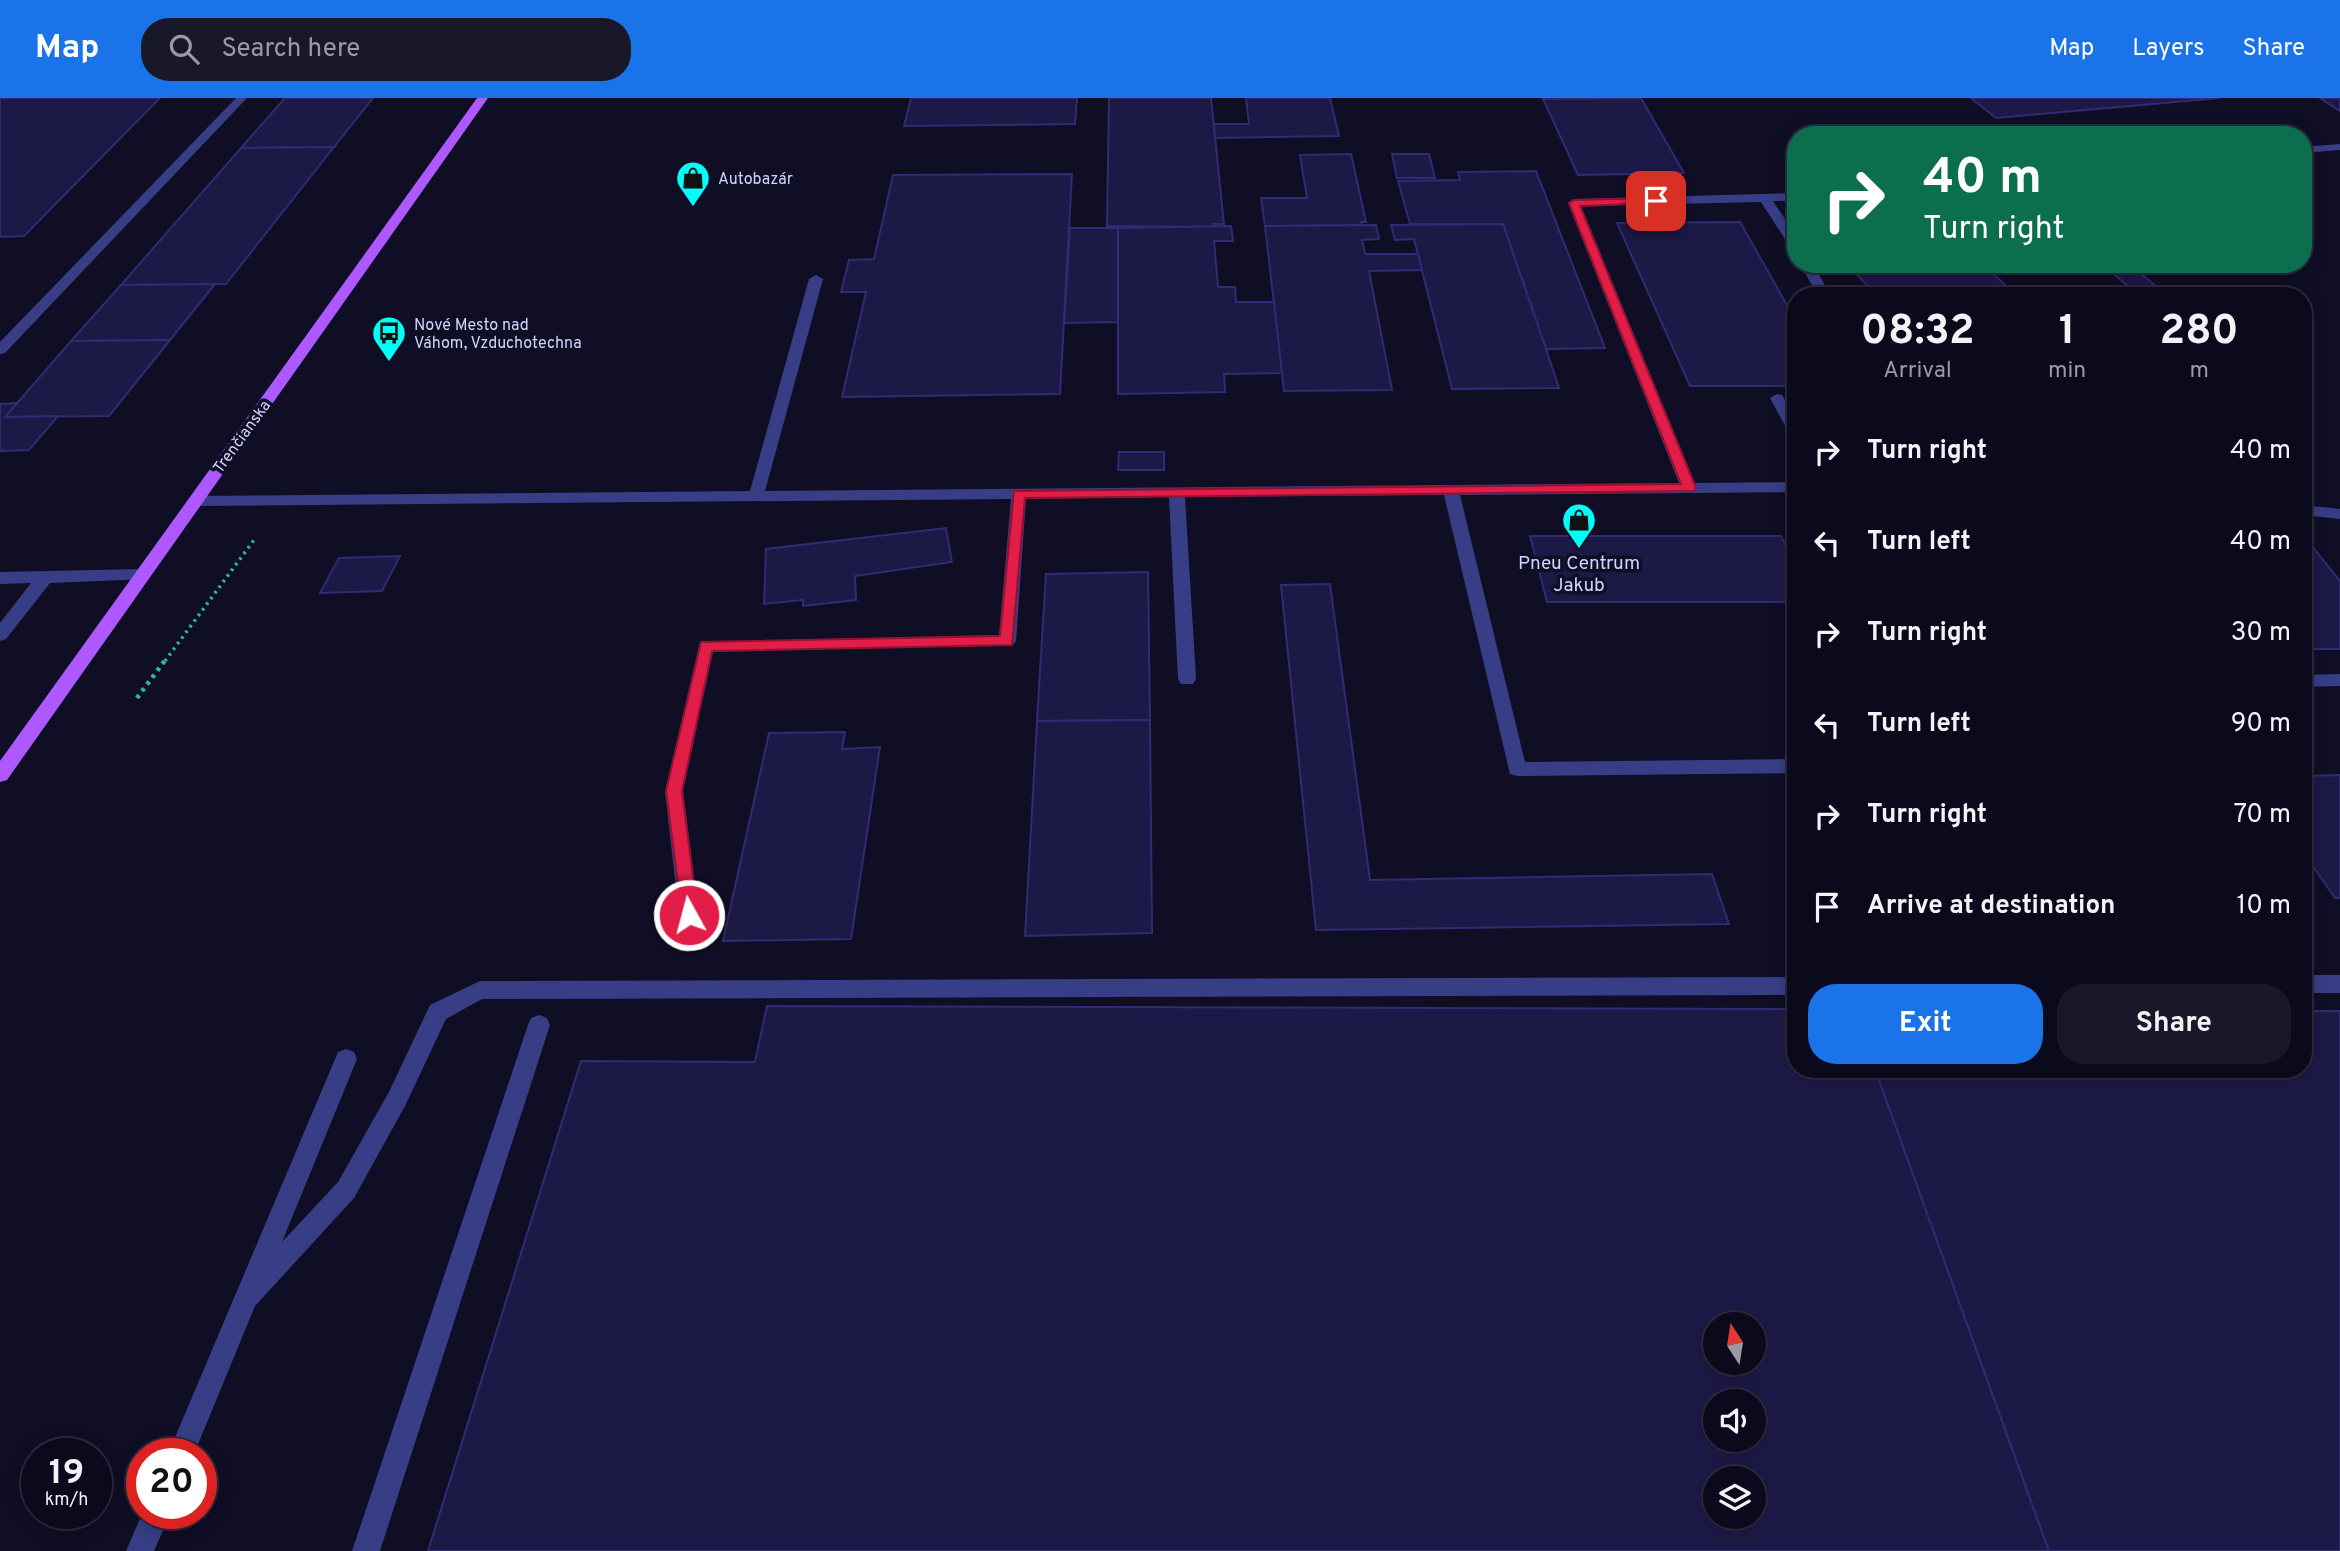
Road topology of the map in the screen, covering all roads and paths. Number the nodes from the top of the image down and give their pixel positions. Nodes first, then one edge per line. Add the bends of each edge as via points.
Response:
1 (242, 98) edge
2 (483, 98) edge
3 (2340, 147) edge
4 (2312, 149) edge
5 (1787, 197) edge
6 (1765, 198) junction
7 (1787, 233) edge
8 (816, 279) dead end
9 (0, 350) edge
10 (1777, 398) dead end
11 (1787, 416) edge
12 (1787, 487) edge
13 (1689, 488) junction
14 (1451, 490) junction
15 (1177, 493) junction
16 (1019, 494) junction
17 (756, 497) junction
18 (284, 500) junction
19 (195, 501) junction
20 (2312, 511) edge
21 (2340, 514) edge
22 (142, 575) junction
23 (45, 577) junction
24 (0, 578) edge
25 (0, 635) edge
26 (1187, 679) dead end
27 (2340, 680) edge
28 (2312, 681) edge
29 (137, 698) dead end
30 (1787, 766) edge
31 (0, 775) edge
32 (689, 915) dead end
33 (2340, 984) edge
34 (2312, 985) edge
35 (1787, 986) edge
36 (538, 1026) dead end
37 (346, 1059) dead end
38 (247, 1297) junction
39 (188, 1438) edge
40 (150, 1529) edge
41 (140, 1551) edge
42 (366, 1551) edge

1 - 9 lane
2 - 19 main road, Trenčianska
3 - 4 lane
5 - 6 lane
6 - 7 lane
6 - 13 lane via 1574,203
8 - 17 lane
10 - 11 lane
12 - 13 lane
13 - 14 lane
14 - 15 lane
14 - 30 lane via 1517,769
15 - 16 lane
15 - 26 lane
16 - 17 lane
16 - 32 lane via 1007,641 706,646 674,791
17 - 18 lane
18 - 19 lane
18 - 29 path
19 - 22 main road, Trenčianska
20 - 21 lane
22 - 23 lane
22 - 31 main road, Trenčianska
23 - 24 lane
23 - 25 lane
27 - 28 lane
33 - 34 lane
35 - 38 lane via 481,990 438,1012 346,1190
36 - 42 lane
37 - 38 lane
38 - 39 lane
40 - 41 lane

